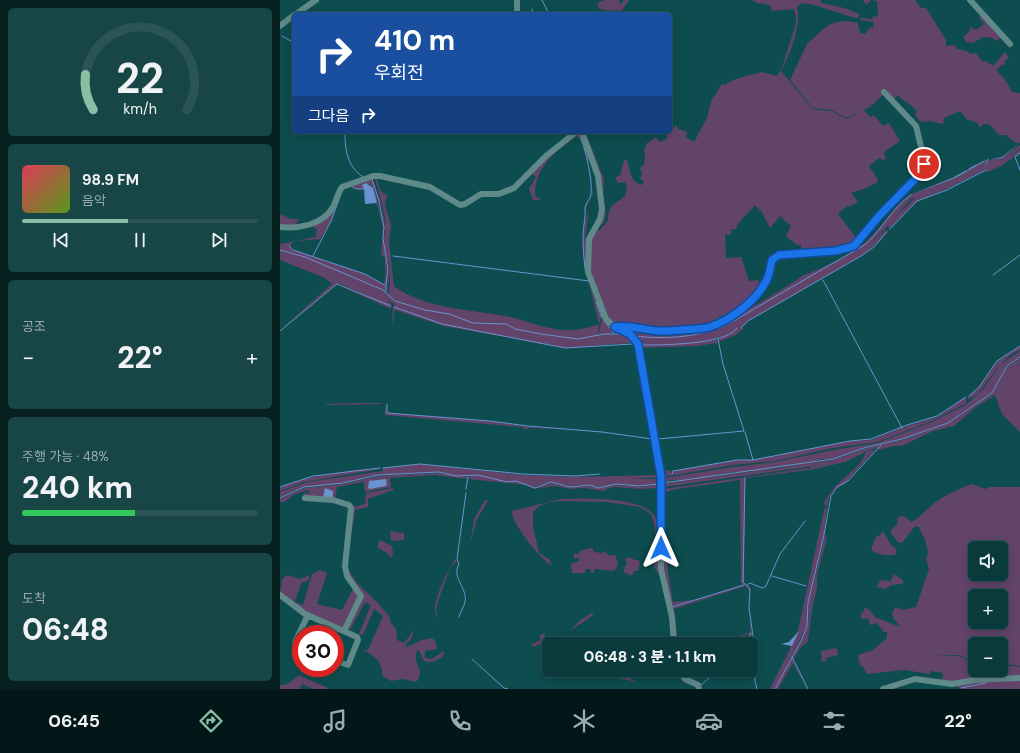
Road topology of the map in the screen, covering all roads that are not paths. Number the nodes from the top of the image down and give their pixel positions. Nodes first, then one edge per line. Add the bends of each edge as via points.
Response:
1 (316, 0) edge
2 (517, 0) edge
3 (970, 0) edge
4 (299, 12) edge
5 (517, 12) edge
6 (292, 17) edge
7 (280, 26) edge
8 (1010, 44) dead end
9 (884, 92) dead end
10 (574, 134) edge
11 (583, 134) edge
12 (280, 227) edge
13 (615, 327) junction
14 (305, 498) dead end
15 (280, 595) edge
16 (308, 615) junction
17 (303, 625) edge
18 (330, 625) edge
19 (344, 631) joint
20 (673, 637) edge
21 (344, 663) edge
22 (684, 677) edge
23 (1020, 678) edge
24 (699, 689) edge
25 (883, 689) edge

1 - 4 street
2 - 5 street
3 - 8 street
6 - 7 street
9 - 13 street via 916,126 924,164 916,178 879,216 858,243 850,248 835,251 779,255 772,260 766,283 751,300 734,314 710,327 661,331 625,325
10 - 12 street via 546,156 522,182 506,192 481,194 460,205 430,187 373,176 342,187 328,214 321,220 299,227
11 - 13 street via 598,176 602,209 600,219 589,239 588,272 603,314
13 - 20 street via 630,334 638,344 661,483 662,569
14 - 19 street via 333,500 351,508 345,566 347,576 361,596
15 - 16 street
16 - 17 street
16 - 18 street
19 - 21 street via 358,640 348,665
22 - 24 street via 698,685
23 - 25 street via 952,684 915,679

